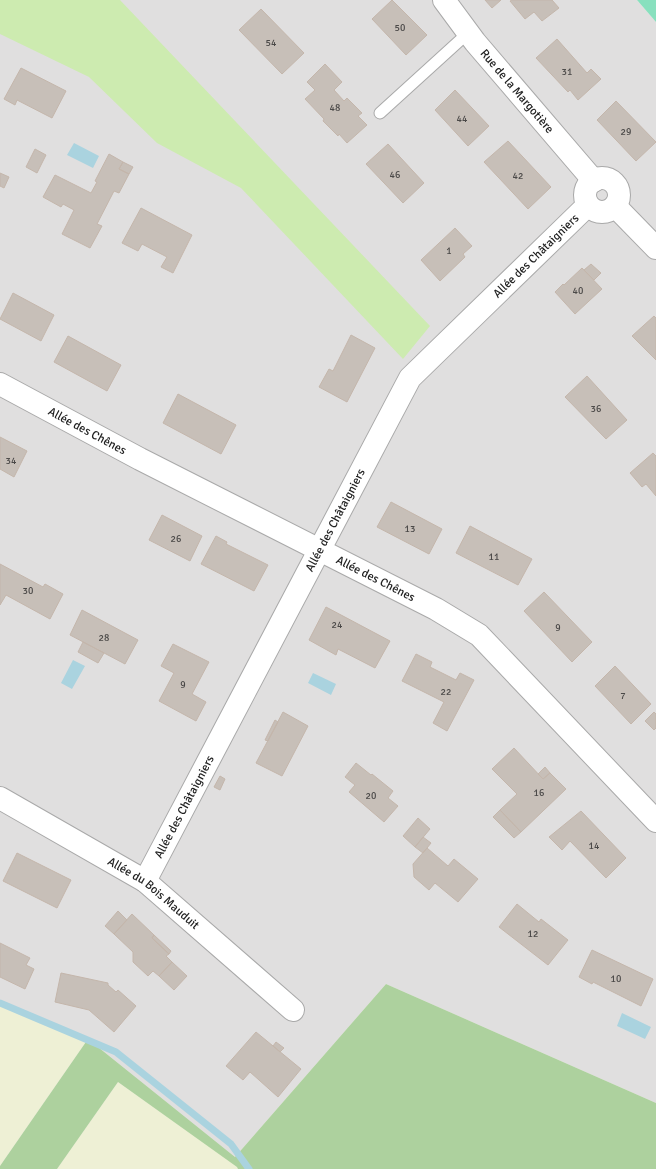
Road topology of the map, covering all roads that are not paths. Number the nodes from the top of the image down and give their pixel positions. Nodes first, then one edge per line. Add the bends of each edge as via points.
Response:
1 (444, 0) edge
2 (468, 33) junction
3 (380, 113) dead end
4 (594, 181) junction
5 (588, 205) junction
6 (615, 206) junction
7 (656, 248) edge
8 (0, 384) edge
9 (319, 551) junction
10 (0, 798) edge
11 (656, 821) edge
12 (145, 881) junction
13 (293, 1010) dead end

1 - 2 street, Rue de la Margotière
2 - 3 lane
2 - 4 street, Rue de la Margotière
4 - 5 street via 585,192
4 - 6 street via 601,178 616,185 619,196
5 - 6 street via 594,211 600,212 611,210
5 - 9 street, Allée des Châtaigniers via 410,378
6 - 7 street
8 - 9 street, Allée des Chênes
9 - 11 street, Allée des Chênes via 436,609 479,635
9 - 12 street, Allée des Châtaigniers
10 - 12 street, Allée du Bois Mauduit
12 - 13 street, Allée du Bois Mauduit

